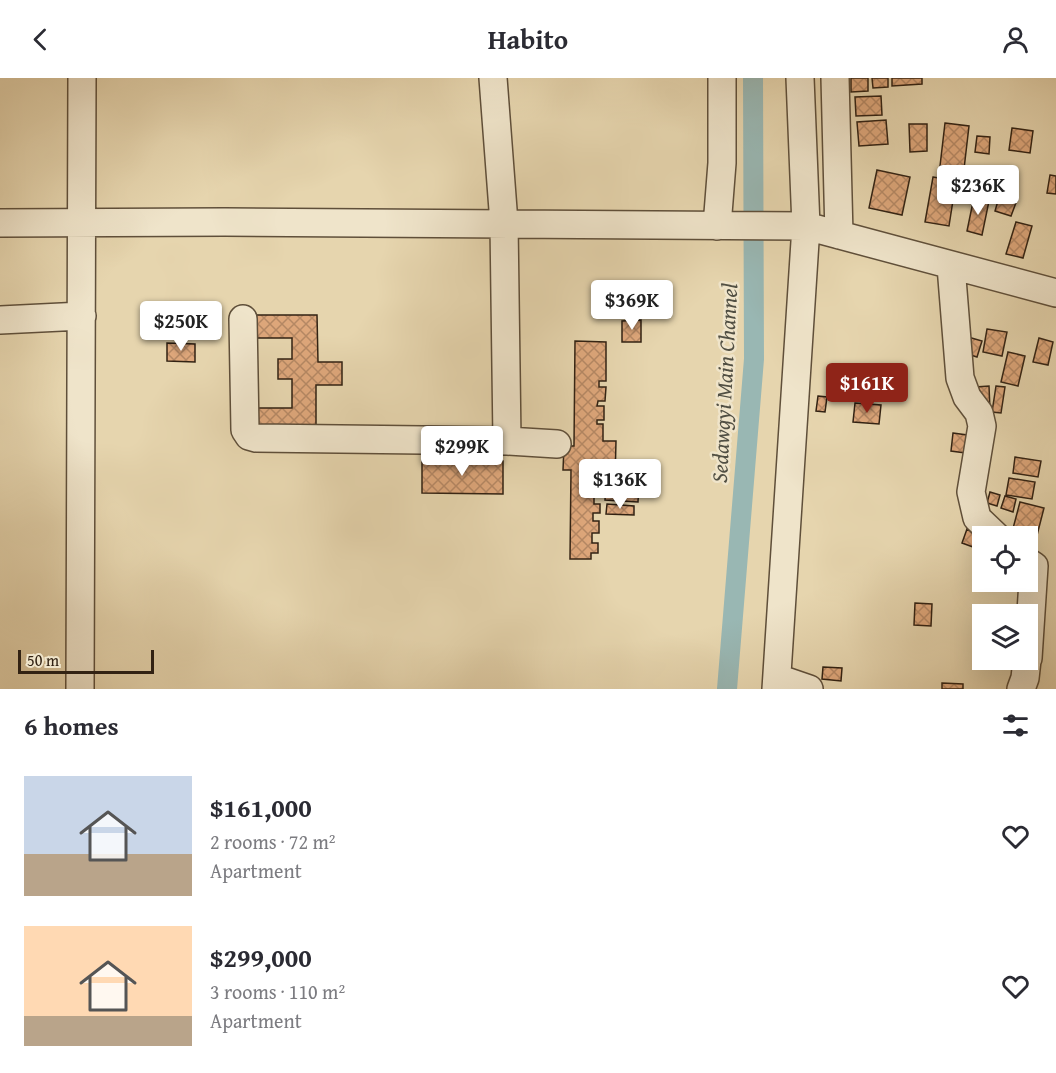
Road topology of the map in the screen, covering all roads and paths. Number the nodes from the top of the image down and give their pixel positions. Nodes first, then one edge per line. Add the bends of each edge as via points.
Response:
1 (82, 78) edge
2 (493, 78) edge
3 (722, 78) edge
4 (800, 78) edge
5 (835, 78) edge
6 (0, 223) edge
7 (82, 223) junction
8 (504, 224) junction
9 (723, 225) junction
10 (797, 226) junction
11 (839, 235) junction
12 (951, 266) junction
13 (1056, 293) edge
14 (82, 316) junction
15 (243, 319) dead end
16 (0, 320) edge
17 (507, 441) junction
18 (557, 444) dead end
19 (985, 526) edge
20 (1026, 670) edge
21 (777, 683) edge
22 (80, 689) edge
23 (808, 689) edge
24 (1021, 689) edge

1 - 7 street
2 - 8 street
3 - 9 street
4 - 10 street
5 - 11 street
6 - 7 street
7 - 8 street
7 - 14 street
8 - 9 street
8 - 17 street
9 - 10 street
10 - 11 street
10 - 21 street
11 - 12 street
12 - 13 street
12 - 19 street via 960,378 982,426 971,492 977,518
14 - 16 street
14 - 22 street
15 - 17 street via 245,430 249,436
17 - 18 street
20 - 24 street
21 - 23 street

